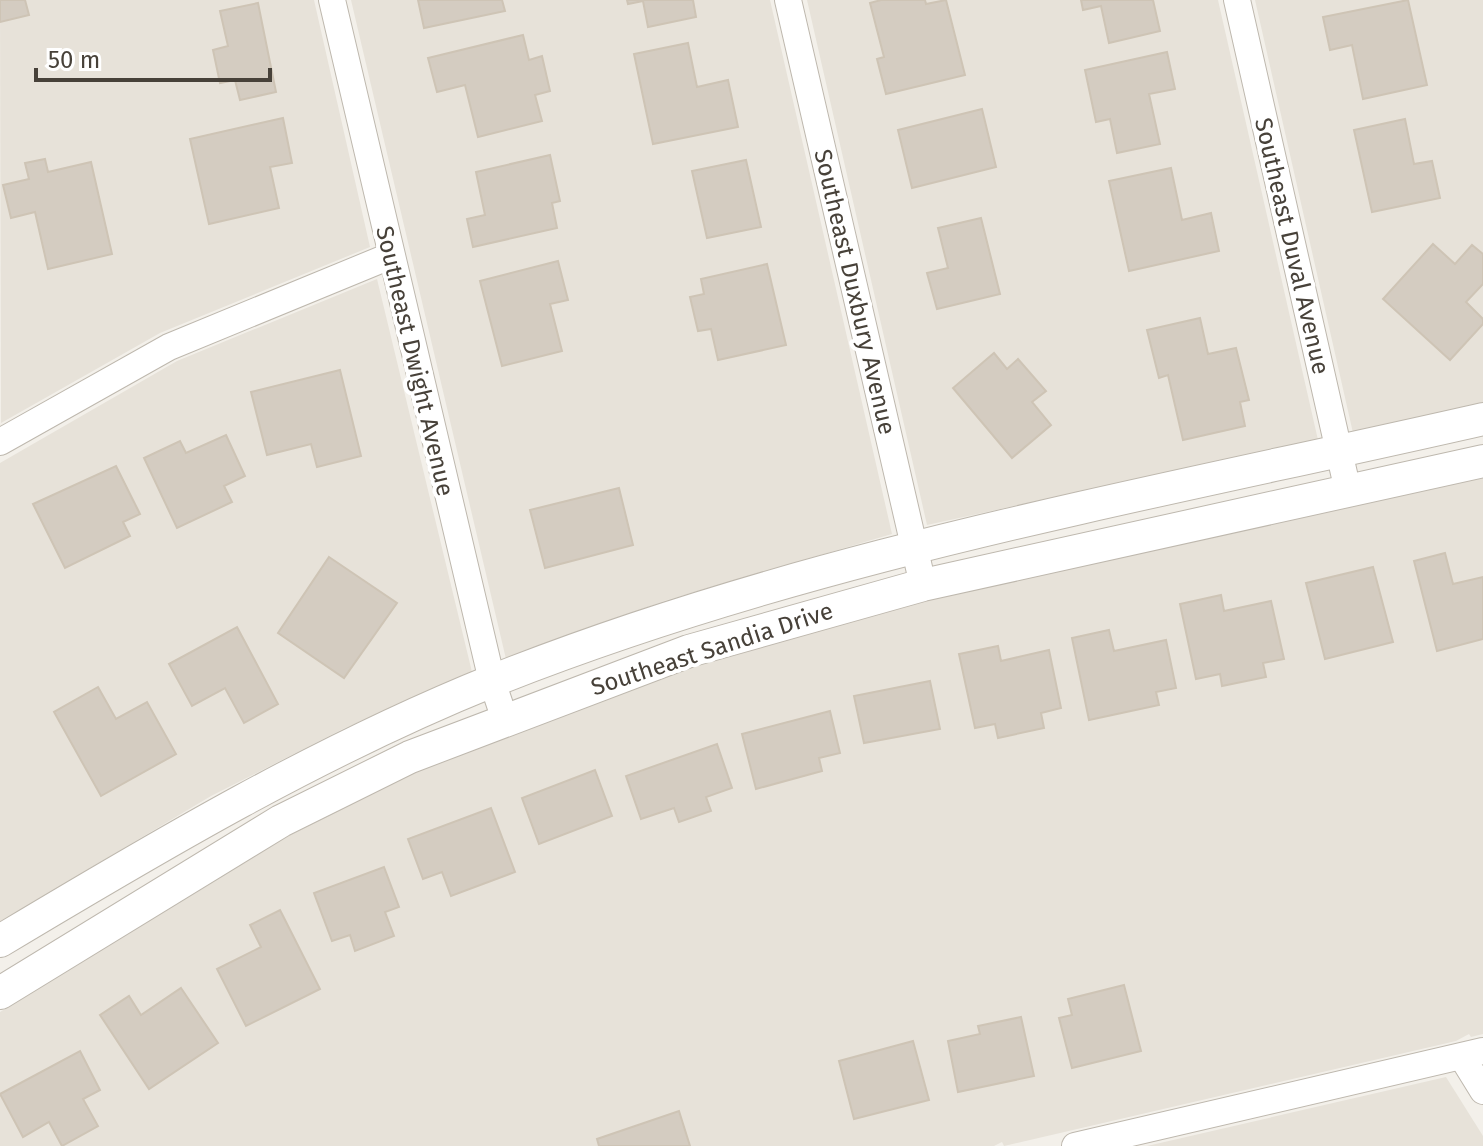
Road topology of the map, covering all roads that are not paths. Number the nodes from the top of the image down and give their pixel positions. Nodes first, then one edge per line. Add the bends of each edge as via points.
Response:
1 (332, 0) edge
2 (788, 0) edge
3 (1237, 0) edge
4 (390, 256) junction
5 (1483, 419) edge
6 (0, 442) edge
7 (1339, 452) junction
8 (1483, 461) edge
9 (1348, 491) junction
10 (913, 545) junction
11 (923, 585) junction
12 (492, 681) junction
13 (505, 720) junction
14 (0, 941) edge
15 (0, 993) edge
16 (1472, 1054) edge
17 (1483, 1091) edge
18 (1075, 1146) edge

1 - 4 street, Southeast Dwight Avenue
2 - 10 street, Southeast Duxbury Avenue
3 - 7 street, Southeast Duval Avenue
4 - 6 street via 169,347
4 - 12 street, Southeast Dwight Avenue
5 - 7 street, Southeast Sandia Drive
7 - 9 street, Southeast Duval Avenue
7 - 10 street, Southeast Sandia Drive
8 - 9 street, Southeast Sandia Drive
9 - 11 street, Southeast Sandia Drive
10 - 11 street, Southeast Duxbury Avenue
10 - 12 street, Southeast Sandia Drive via 669,617
11 - 13 street, Southeast Sandia Drive via 689,651
12 - 13 street, Southeast Dwight Avenue
12 - 14 street, Southeast Sandia Drive via 353,742 221,809
13 - 15 street, Southeast Sandia Drive via 410,757 281,821
16 - 17 street
16 - 18 street

